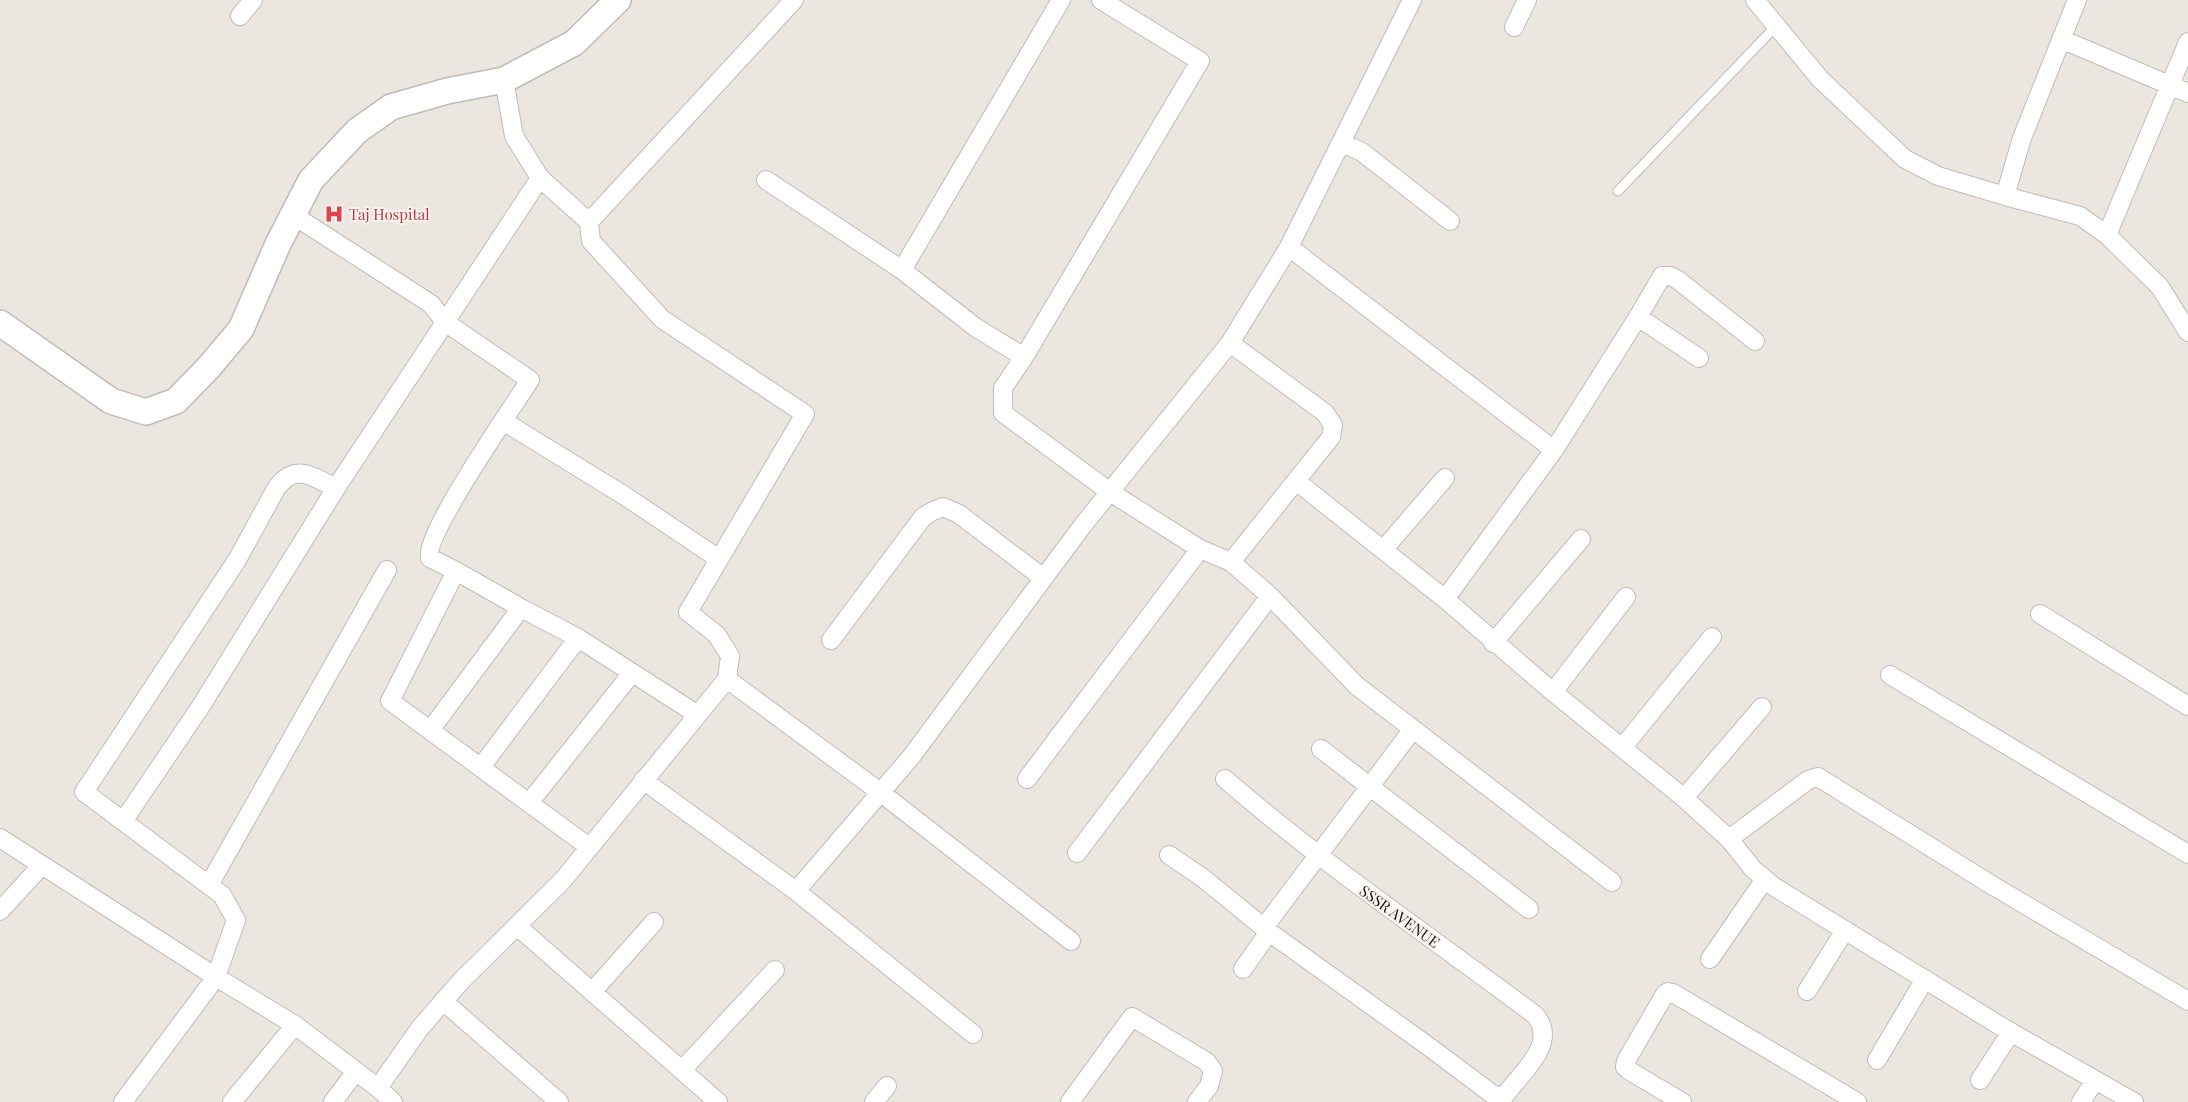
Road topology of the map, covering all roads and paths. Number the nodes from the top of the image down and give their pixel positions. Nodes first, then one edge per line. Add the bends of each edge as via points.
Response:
1 (253, 0) edge
2 (618, 0) edge
3 (794, 0) edge
4 (1061, 0) edge
5 (1102, 0) edge
6 (1412, 0) edge
7 (1528, 0) edge
8 (1755, 0) edge
9 (2077, 0) edge
10 (240, 16) dead end
11 (1776, 26) junction
12 (1514, 27) dead end
13 (2061, 39) junction
14 (2188, 42) edge
15 (504, 80) junction
16 (2170, 86) junction
17 (2188, 93) edge
18 (1342, 143) junction
19 (540, 178) junction
20 (766, 180) dead end
21 (1618, 191) dead end
22 (2004, 196) junction
23 (293, 215) junction
24 (1450, 221) dead end
25 (588, 222) junction
26 (2107, 235) junction
27 (1289, 248) junction
28 (902, 270) junction
29 (2188, 303) edge
30 (1638, 317) junction
31 (445, 322) junction
32 (0, 323) edge
33 (2184, 326) edge
34 (1755, 341) dead end
35 (1230, 343) junction
36 (1024, 356) junction
37 (1699, 358) dead end
38 (503, 421) junction
39 (1554, 450) junction
40 (1445, 478) dead end
41 (1296, 481) junction
42 (336, 488) junction
43 (1110, 492) junction
44 (1581, 539) dead end
45 (1200, 549) junction
46 (1384, 550) junction
47 (719, 559) junction
48 (1231, 562) junction
49 (387, 570) dead end
50 (456, 572) junction
51 (1043, 578) junction
52 (1270, 596) junction
53 (1626, 597) dead end
54 (1445, 599) junction
55 (521, 608) junction
56 (2040, 614) dead end
57 (1712, 637) dead end
58 (578, 638) junction
59 (831, 640) dead end
60 (1493, 643) junction
61 (632, 673) junction
62 (1890, 675) dead end
63 (727, 679) junction
64 (1552, 692) junction
65 (2188, 706) edge
66 (1762, 707) dead end
67 (698, 715) junction
68 (431, 729) junction
69 (1413, 729) junction
70 (1622, 748) junction
71 (1321, 749) dead end
72 (481, 767) junction
73 (1026, 779) dead end
74 (1225, 779) dead end
75 (643, 780) junction
76 (1370, 787) junction
77 (880, 792) junction
78 (1684, 798) junction
79 (529, 803) junction
80 (124, 820) junction
81 (0, 838) edge
82 (1729, 839) junction
83 (589, 848) junction
84 (1077, 853) dead end
85 (2188, 854) edge
86 (1318, 855) junction
87 (1169, 856) dead end
88 (42, 865) junction
89 (1765, 879) junction
90 (1612, 882) dead end
91 (209, 885) junction
92 (796, 891) junction
93 (1529, 908) dead end
94 (0, 911) edge
95 (654, 922) dead end
96 (517, 926) junction
97 (1846, 930) junction
98 (1270, 932) junction
99 (1071, 941) dead end
100 (1710, 959) dead end
101 (1243, 968) dead end
102 (774, 970) dead end
103 (216, 977) junction
104 (1926, 979) junction
105 (1807, 991) dead end
106 (592, 992) junction
107 (443, 1001) junction
108 (2188, 1001) edge
109 (295, 1025) junction
110 (2012, 1032) junction
111 (972, 1034) dead end
112 (1877, 1060) dead end
113 (682, 1070) junction
114 (356, 1071) junction
115 (1980, 1080) dead end
116 (2095, 1080) junction
117 (887, 1086) dead end
118 (378, 1088) junction
119 (123, 1102) edge
120 (232, 1102) edge
121 (332, 1102) edge
122 (393, 1102) edge
123 (559, 1102) edge
124 (718, 1102) edge
125 (874, 1102) edge
126 (1070, 1102) edge
127 (1197, 1102) edge
128 (1682, 1102) edge
129 (1858, 1102) edge
130 (2081, 1102) edge
131 (2134, 1102) edge

1 - 10 street
2 - 15 street via 574,43
3 - 25 street
4 - 28 street
5 - 36 street via 1200,61
6 - 18 street
7 - 12 street
8 - 11 street
9 - 13 street
11 - 21 lane
11 - 22 street via 1820,79 1904,158 1938,176
13 - 16 street
13 - 22 street via 2022,138
14 - 16 street
15 - 19 street via 514,136
15 - 23 street via 447,91 391,107 357,131 311,180
16 - 17 street
16 - 26 street
18 - 24 street via 1362,152
18 - 27 street
19 - 25 street
19 - 31 street
20 - 28 street
22 - 26 street via 2080,216
23 - 31 street via 431,304
23 - 32 street via 241,329 176,401 146,412 111,401
25 - 47 street via 591,241 662,319 806,414
26 - 33 street via 2160,287
27 - 35 street
27 - 39 street
28 - 36 street via 975,327
29 - 33 street
30 - 34 street via 1662,276 1670,276
30 - 37 street
30 - 39 street
31 - 38 street via 530,380
31 - 42 street
35 - 41 street via 1325,413 1333,425 1331,437
35 - 43 street
36 - 43 street via 1003,388 1003,413
38 - 47 street
38 - 50 street via 442,519 430,548 430,558
39 - 54 street
40 - 46 street
41 - 46 street
41 - 48 street
42 - 80 street via 201,706
42 - 80 street via 294,472 277,486 237,560 84,792
43 - 45 street
43 - 51 street
44 - 60 street
45 - 48 street
45 - 73 street
46 - 54 street
47 - 63 street via 688,612 718,636 730,656
48 - 52 street
49 - 91 street
50 - 55 street
50 - 68 street via 390,701
51 - 59 street via 959,514 943,507 923,517
51 - 77 street via 911,757
52 - 69 street via 1357,686
52 - 84 street
53 - 64 street
54 - 60 street
55 - 58 street
55 - 68 street
56 - 65 street
57 - 70 street
58 - 61 street
58 - 72 street
60 - 64 street
61 - 67 street
61 - 79 street
62 - 85 street
63 - 67 street
63 - 77 street
64 - 70 street
66 - 78 street
67 - 75 street
68 - 72 street
69 - 76 street
69 - 90 street
70 - 78 street
71 - 76 street
72 - 79 street
74 - 86 street, SSSR AVENUE
75 - 83 street
75 - 92 street
76 - 86 street
76 - 93 street
77 - 92 street
77 - 99 street
78 - 82 street
79 - 83 street
80 - 91 street
81 - 88 street
82 - 89 street
82 - 108 street via 1808,780 1818,778
83 - 96 street via 563,880
86 - 98 street via 1265,926
86 - 98 street, SSSR AVENUE via 1535,1015 1543,1030 1539,1052 1503,1098 1498,1097
87 - 98 street
88 - 94 street
88 - 103 street
89 - 97 street
89 - 100 street
91 - 103 street via 222,895 236,920
92 - 111 street
95 - 106 street
96 - 106 street
96 - 107 street
97 - 104 street
97 - 105 street
98 - 101 street
102 - 113 street
103 - 109 street
103 - 119 street
104 - 110 street
104 - 112 street
106 - 113 street
107 - 118 street
107 - 123 street
109 - 114 street
109 - 120 street
110 - 115 street
110 - 116 street
113 - 124 street
114 - 118 street
114 - 121 street
116 - 130 street
116 - 131 street
117 - 125 street
118 - 122 street
126 - 127 street via 1132,1017 1207,1062 1213,1072
128 - 129 street via 1626,1067 1626,1061 1668,992 1673,992

